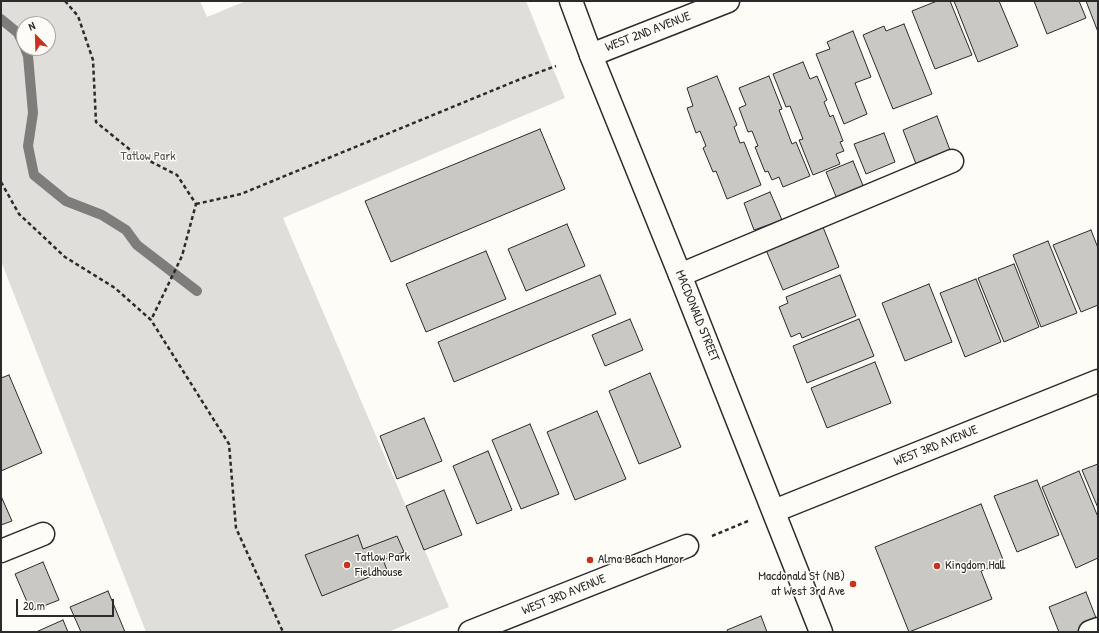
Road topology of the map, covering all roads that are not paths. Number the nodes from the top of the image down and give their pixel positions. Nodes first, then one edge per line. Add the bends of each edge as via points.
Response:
1 (571, 1) edge
2 (728, 1) edge
3 (591, 54) junction
4 (952, 161) dead end
5 (680, 275) junction
6 (1098, 381) edge
7 (774, 511) junction
8 (43, 534) dead end
9 (687, 546) road end
10 (1, 551) edge
11 (1098, 629) edge
12 (470, 632) edge
13 (822, 632) edge
14 (1090, 632) edge

1 - 3 street, MACDONALD STREET
2 - 3 street, WEST 2ND AVENUE
3 - 5 street, MACDONALD STREET
4 - 5 street
5 - 7 street, MACDONALD STREET
6 - 7 street, WEST 3RD AVENUE
7 - 13 street, MACDONALD STREET
8 - 10 street
9 - 12 street, WEST 3RD AVENUE
11 - 14 street

